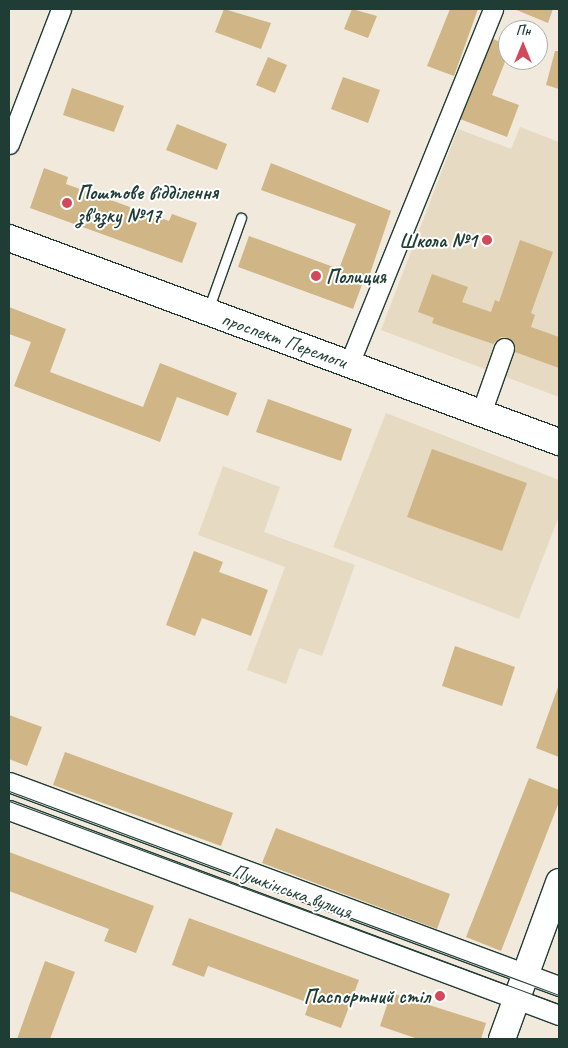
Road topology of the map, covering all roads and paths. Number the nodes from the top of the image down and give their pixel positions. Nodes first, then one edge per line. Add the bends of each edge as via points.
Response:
1 (61, 9) edge
2 (493, 9) edge
3 (9, 144) edge
4 (241, 218) dead end
5 (9, 238) edge
6 (207, 312) junction
7 (504, 348) dead end
8 (348, 364) junction
9 (481, 413) junction
10 (559, 442) edge
11 (9, 782) edge
12 (9, 810) edge
13 (559, 882) edge
14 (525, 974) junction
15 (559, 986) edge
16 (517, 1000) junction
17 (559, 1015) edge
18 (502, 1039) edge

1 - 3 street
2 - 8 street
4 - 6 lane
5 - 6 main road, проспект Перемоги
6 - 8 main road, проспект Перемоги
7 - 9 street
8 - 9 main road, проспект Перемоги
9 - 10 main road, проспект Перемоги
11 - 14 street, Пушкінська вулиця
12 - 16 street, Пушкінська вулиця
13 - 14 main road
14 - 15 street, Пушкінська вулиця
14 - 16 main road
16 - 17 street, Пушкінська вулиця
16 - 18 main road

